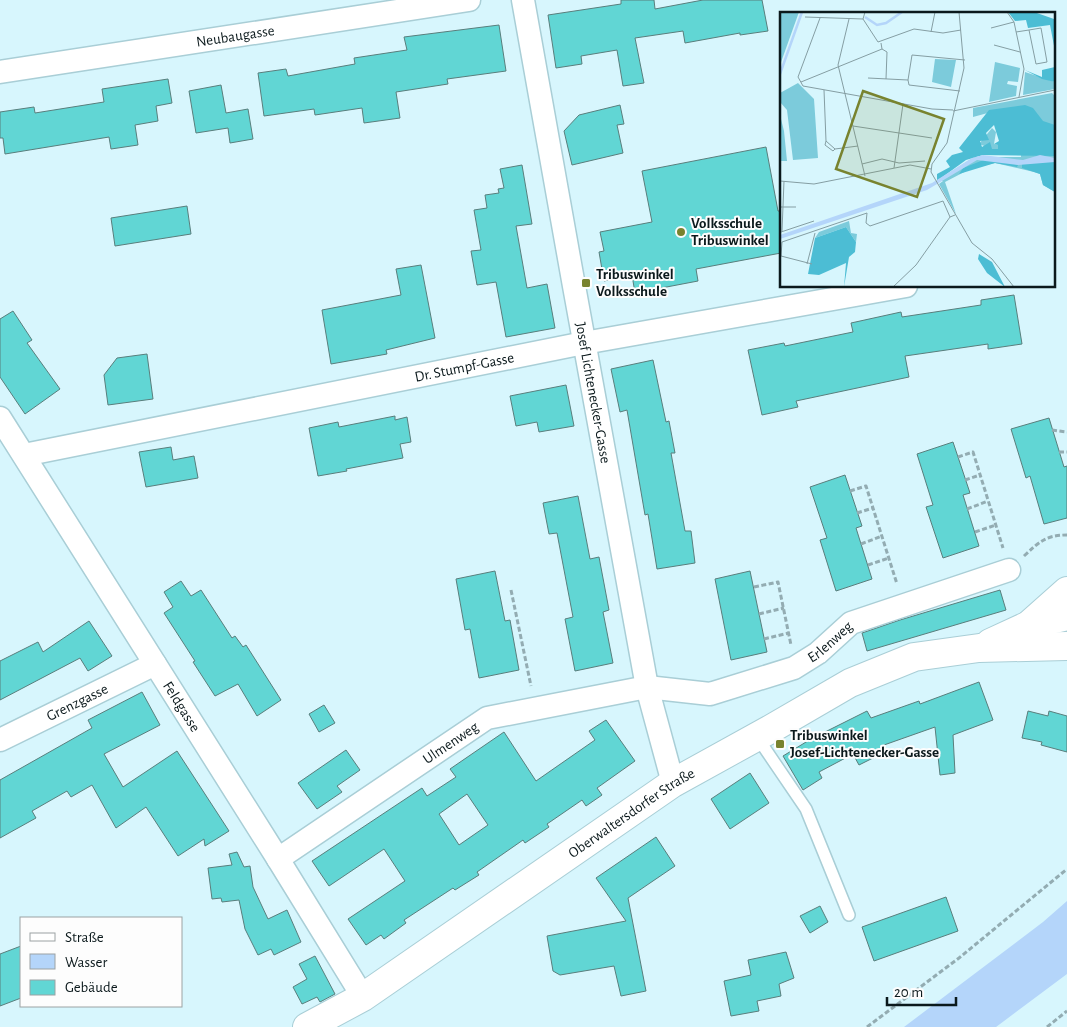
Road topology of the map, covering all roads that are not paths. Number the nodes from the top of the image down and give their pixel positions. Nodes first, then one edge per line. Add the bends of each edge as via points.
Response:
1 (469, 0) edge
2 (523, 0) edge
3 (0, 72) edge
4 (895, 288) edge
5 (584, 343) junction
6 (0, 418) edge
7 (24, 454) junction
8 (1010, 570) road end
9 (1067, 591) edge
10 (1067, 616) edge
11 (1029, 624) junction
12 (1067, 646) edge
13 (979, 648) junction
14 (155, 664) junction
15 (647, 687) junction
16 (757, 737) junction
17 (0, 740) edge
18 (673, 783) junction
19 (278, 859) junction
20 (849, 915) dead end
21 (363, 997) junction
22 (307, 1027) edge

1 - 3 street, Neubaugasse
2 - 5 street, Josef Lichtenecker-Gasse
4 - 5 street, Dr. Stumpf-Gasse
5 - 7 street, Dr. Stumpf-Gasse
5 - 15 street, Josef Lichtenecker-Gasse
6 - 7 street, Feldgasse
7 - 14 street, Feldgasse
8 - 15 street, Erlenweg via 851,623 818,653 794,668 710,694
9 - 11 street
10 - 11 street
11 - 13 street
12 - 13 street
13 - 16 street, Oberwaltersdorfer Straße via 914,658 850,683
14 - 17 street, Grenzgasse
14 - 19 street, Feldgasse
15 - 18 street, Josef Lichtenecker-Gasse
15 - 19 street, Ulmenweg via 487,718
16 - 18 street, Oberwaltersdorfer Straße
16 - 20 lane via 806,809
18 - 21 street, Oberwaltersdorfer Straße
19 - 21 street, Feldgasse
21 - 22 street, Oberwaltersdorfer Straße

